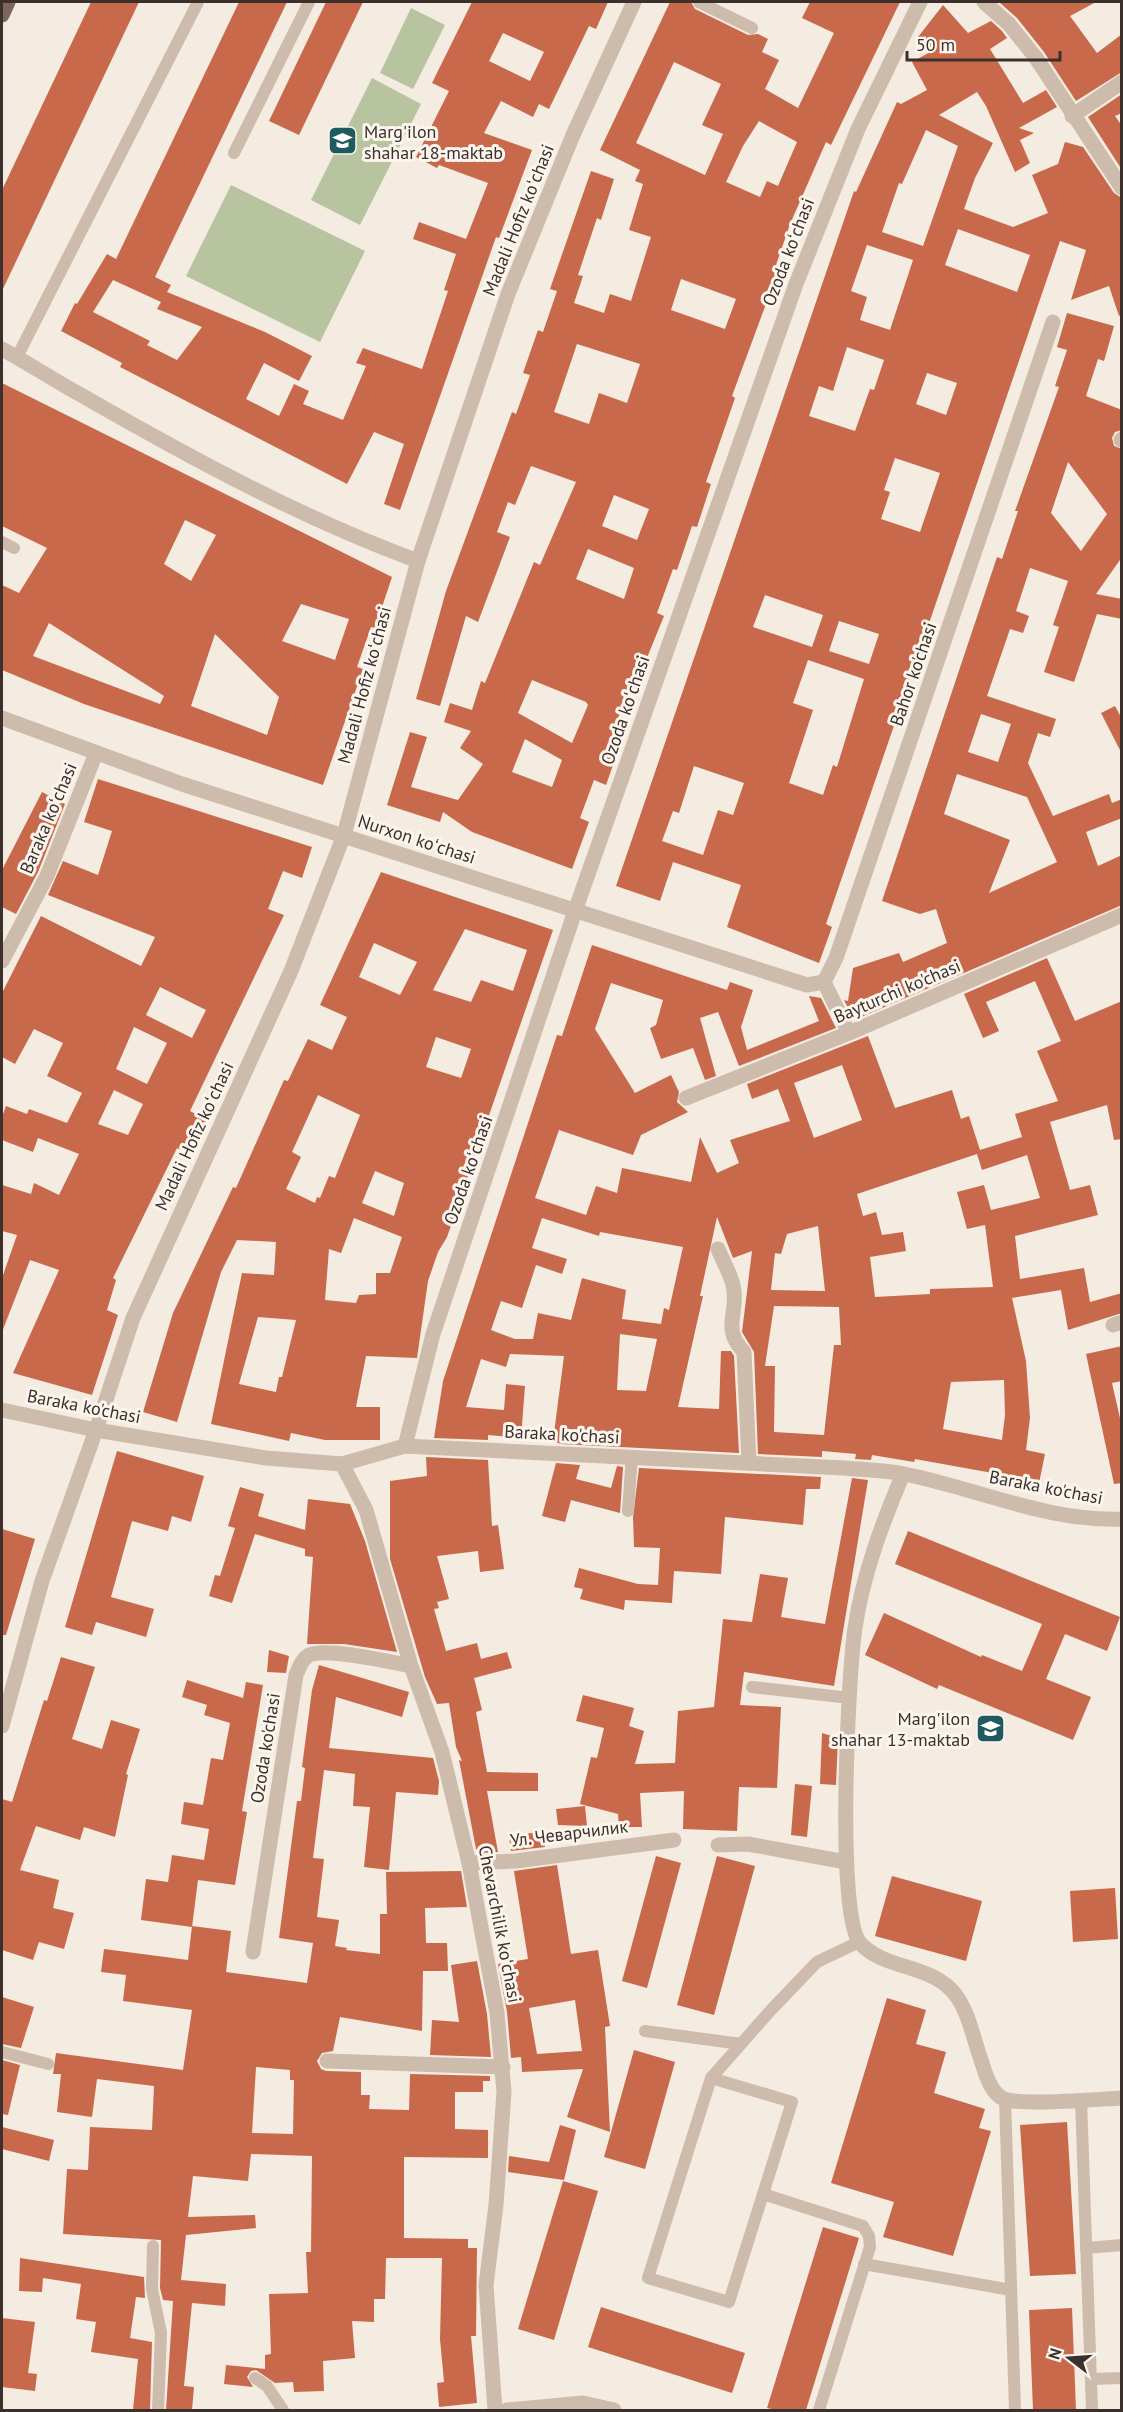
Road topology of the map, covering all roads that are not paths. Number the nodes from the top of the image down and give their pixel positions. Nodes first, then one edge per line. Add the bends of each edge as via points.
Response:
1 (8, 2) edge
2 (198, 2) edge
3 (309, 2) edge
4 (634, 2) edge
5 (699, 2) edge
6 (920, 2) edge
7 (984, 2) edge
8 (2, 15) edge
9 (752, 28) dead end
10 (1122, 82) edge
11 (1072, 116) junction
12 (234, 153) dead end
13 (1122, 188) edge
14 (1053, 322) dead end
15 (2, 349) edge
16 (17, 357) junction
17 (2, 542) edge
18 (14, 548) dead end
19 (418, 561) junction
20 (2, 718) edge
21 (96, 753) junction
22 (344, 835) junction
23 (575, 911) junction
24 (1122, 915) edge
25 (2, 961) edge
26 (824, 982) junction
27 (849, 1033) junction
28 (686, 1098) dead end
29 (718, 1250) dead end
30 (2, 1410) edge
31 (96, 1430) junction
32 (405, 1446) junction
33 (632, 1456) junction
34 (749, 1462) junction
35 (342, 1464) junction
36 (903, 1474) junction
37 (628, 1511) dead end
38 (1122, 1519) edge
39 (411, 1666) junction
40 (752, 1687) dead end
41 (850, 1698) junction
42 (2, 1721) edge
43 (674, 1840) dead end
44 (718, 1845) dead end
45 (846, 1862) junction
46 (469, 1863) junction
47 (859, 1942) junction
48 (253, 1952) dead end
49 (645, 2031) dead end
50 (741, 2044) junction
51 (2, 2052) edge
52 (327, 2061) dead end
53 (48, 2064) dead end
54 (503, 2067) junction
55 (711, 2079) junction
56 (1122, 2098) edge
57 (1005, 2099) junction
58 (1081, 2100) junction
59 (763, 2194) junction
60 (1122, 2245) edge
61 (153, 2246) dead end
62 (1086, 2248) junction
63 (864, 2264) junction
64 (1011, 2290) junction
65 (255, 2378) dead end
66 (1122, 2378) edge
67 (1091, 2379) junction
68 (158, 2410) edge
69 (283, 2410) edge
70 (495, 2410) edge
71 (507, 2410) edge
72 (614, 2410) edge
73 (819, 2410) edge
74 (1015, 2410) edge
75 (1092, 2410) edge

1 - 8 main road
2 - 16 lane
3 - 12 lane
4 - 19 street, Madali Hofiz koʻchasi via 573,135 508,294
5 - 9 lane
6 - 23 street, Ozoda koʻchasi via 858,129 796,284
7 - 11 street via 1009,24 1036,58
10 - 11 street
11 - 13 street
14 - 26 street, Bahor ko'chasi via 836,958
15 - 16 street
16 - 19 street via 261,492 363,541
17 - 18 lane
19 - 22 street, Madali Hofiz koʻchasi
20 - 21 street, Nurxon koʻchasi
21 - 22 street, Nurxon koʻchasi
21 - 25 street, Baraka koʻchasi via 47,876
22 - 23 street, Nurxon koʻchasi
22 - 31 street, Madali Hofiz koʻchasi via 291,971 133,1318
23 - 26 street, Nurxon koʻchasi via 807,985
23 - 32 street, Ozoda koʻchasi via 434,1334
24 - 27 street, Bayturchi ko'chasi
26 - 27 street
27 - 28 street, Bayturchi ko'chasi
29 - 34 street via 734,1287 731,1332 746,1363
30 - 31 street, Baraka ko'chasi
31 - 35 street, Baraka ko'chasi via 266,1458
31 - 42 street, Madali Hofiz koʻchasi via 42,1581
32 - 33 street, Baraka ko'chasi
32 - 35 street, Baraka ko'chasi
33 - 34 street, Baraka ko'chasi
33 - 37 lane
34 - 36 street, Baraka ko'chasi
35 - 39 street, Chevarchilik koʻchasi via 366,1510
36 - 38 street, Baraka ko'chasi via 1018,1504 1096,1520
36 - 41 street via 874,1542 855,1629
39 - 46 street, Chevarchilik koʻchasi via 442,1752
39 - 48 street, Ozoda ko'chasi via 336,1653 310,1654 304,1659 296,1675
40 - 41 lane
41 - 45 street
43 - 46 street, Ул. Чеварчилик via 516,1861
44 - 45 street via 748,1844
45 - 47 street via 852,1918
46 - 54 street, Chevarchilik koʻchasi
47 - 50 lane via 817,1962
47 - 57 street via 877,1956 929,1975 954,1993 992,2088
49 - 50 lane
50 - 55 lane
51 - 53 lane
52 - 54 street
54 - 70 street, Chevarchilik koʻchasi via 486,2285
55 - 59 lane via 792,2102
55 - 59 lane via 648,2278 729,2302
56 - 58 street
57 - 58 street
57 - 64 lane
58 - 62 lane
59 - 63 lane via 863,2226 870,2247
60 - 62 lane
61 - 68 lane via 152,2289 162,2333
62 - 67 lane
63 - 64 lane
63 - 73 lane
64 - 74 lane
65 - 69 lane via 267,2386
66 - 67 lane
67 - 75 lane
71 - 72 street via 583,2403

